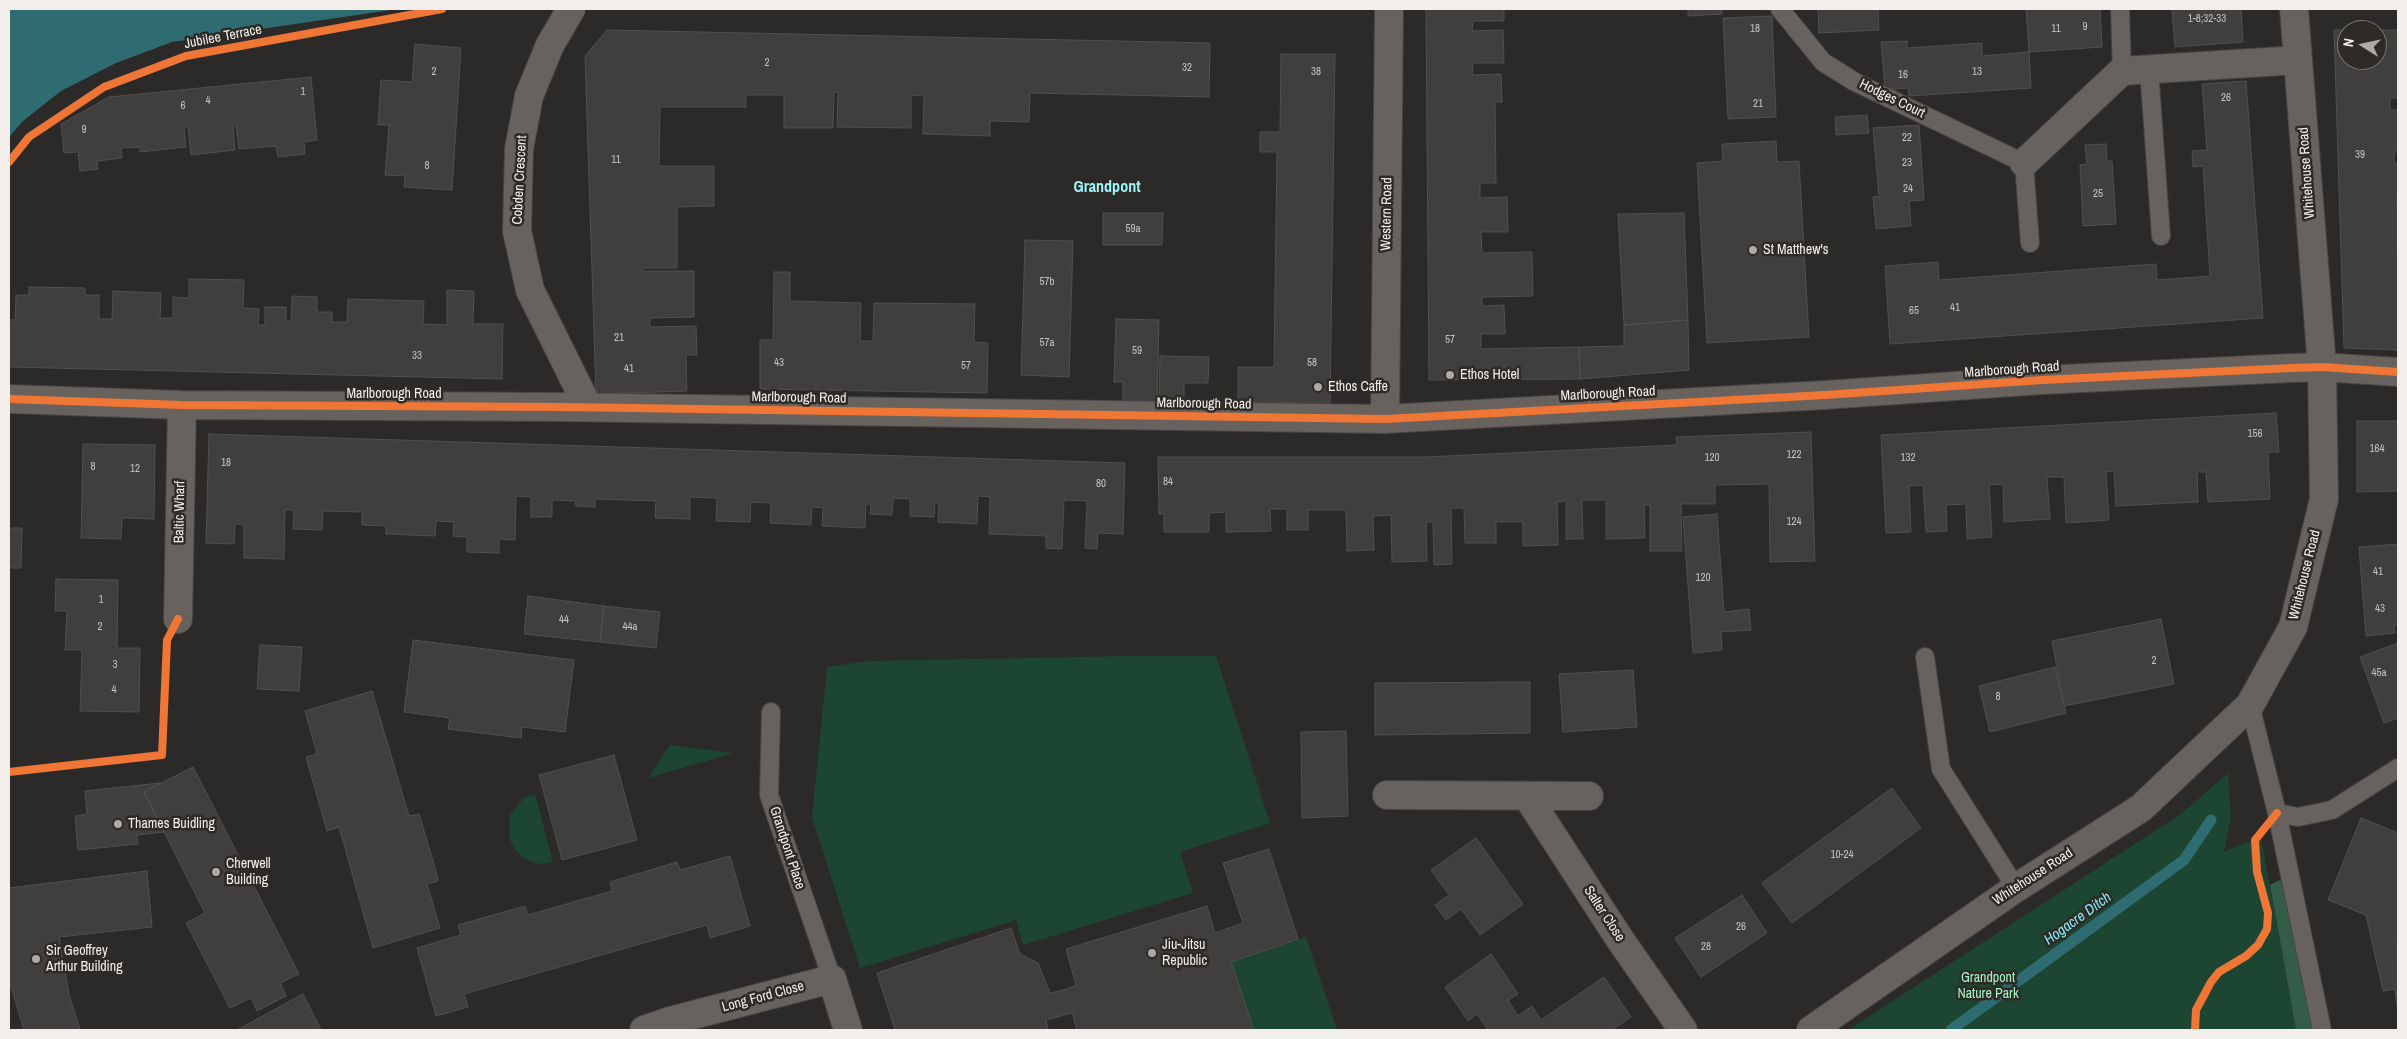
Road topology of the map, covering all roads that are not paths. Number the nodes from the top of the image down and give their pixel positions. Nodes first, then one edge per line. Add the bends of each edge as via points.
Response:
1 (571, 9) edge
2 (1389, 9) edge
3 (1780, 9) edge
4 (2120, 9) edge
5 (2294, 9) edge
6 (2298, 60) junction
7 (2149, 69) junction
8 (2122, 71) junction
9 (2024, 163) junction
10 (2161, 236) dead end
11 (2030, 243) dead end
12 (2322, 367) junction
13 (2398, 372) edge
14 (9, 399) edge
15 (182, 405) junction
16 (588, 407) junction
17 (1385, 419) junction
18 (178, 619) dead end
19 (1925, 657) dead end
20 (2250, 705) junction
21 (771, 712) dead end
22 (2398, 768) edge
23 (1387, 796) dead end
24 (1527, 796) junction
25 (1589, 796) dead end
26 (2277, 813) junction
27 (2016, 888) junction
28 (832, 979) junction
29 (644, 1030) edge
30 (848, 1030) edge
31 (1683, 1030) edge
32 (1811, 1030) edge
33 (2322, 1030) edge

1 - 16 street, Cobden Crescent via 550,45 529,96 518,149 517,231 530,290
2 - 17 street, Western Road
3 - 9 lane, Hodges Court via 1823,62 1855,82
4 - 8 lane
5 - 6 street, Whitehouse Road
6 - 7 street
6 - 12 street, Whitehouse Road
7 - 8 street
7 - 10 lane
8 - 9 street
9 - 11 lane
12 - 13 street, Marlborough Road
12 - 17 street, Marlborough Road via 2042,380
12 - 20 street, Whitehouse Road via 2324,499 2293,628
14 - 15 street, Marlborough Road
15 - 16 street, Marlborough Road
15 - 18 street, Baltic Wharf
16 - 17 street, Marlborough Road
19 - 27 lane via 1941,770
20 - 26 lane
20 - 27 street, Whitehouse Road via 2141,808
21 - 28 lane, Grandpont Place via 769,795
22 - 26 lane via 2332,810 2298,817
23 - 24 street
24 - 25 street
24 - 31 street, Salter Close
26 - 33 lane
27 - 32 street, Whitehouse Road
28 - 29 street, Long Ford Close
28 - 30 street

